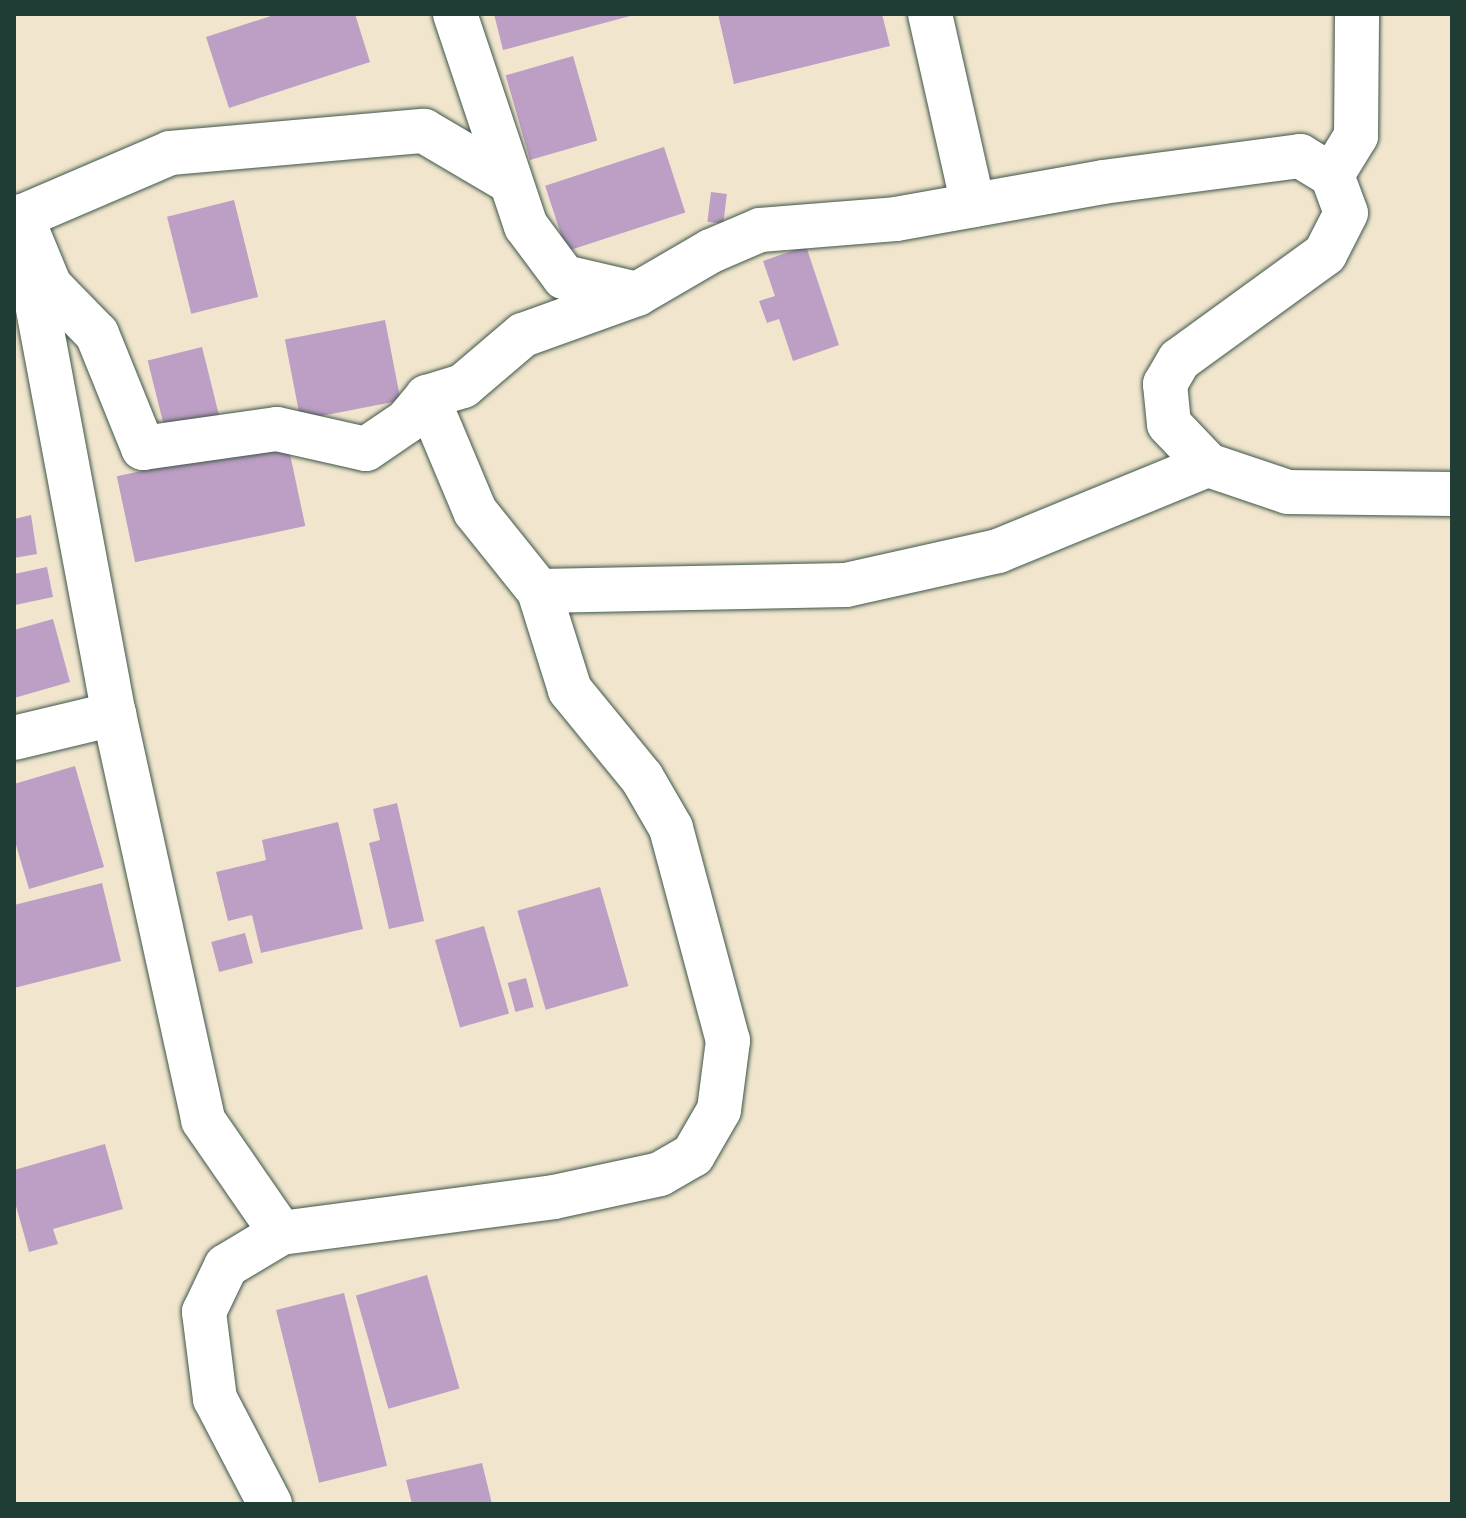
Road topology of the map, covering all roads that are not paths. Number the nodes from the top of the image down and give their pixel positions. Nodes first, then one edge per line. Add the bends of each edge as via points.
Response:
1 (455, 14) edge
2 (930, 14) edge
3 (1357, 14) edge
4 (1332, 175) junction
5 (509, 181) junction
6 (973, 205) junction
7 (16, 208) edge
8 (637, 294) junction
9 (427, 397) junction
10 (1208, 465) junction
11 (1452, 494) edge
12 (539, 591) junction
13 (114, 714) junction
14 (14, 738) edge
15 (281, 1233) junction
16 (270, 1504) edge

1 - 5 street
2 - 6 street
3 - 4 street via 1356,136
4 - 6 street via 1300,156
4 - 10 street via 1346,213 1325,254 1179,360 1165,384 1169,424
5 - 7 street via 424,131 170,153
5 - 8 street via 526,226 564,277
6 - 8 street via 896,219 760,230
7 - 9 street via 50,286 97,334 143,448 277,429 366,449 407,421
7 - 13 street
8 - 9 street via 523,335 463,386
9 - 12 street via 475,511
10 - 11 street via 1288,492
10 - 12 street via 998,551 846,585
12 - 15 street via 570,690 642,778 671,828 728,1041 719,1110 693,1155 660,1174 554,1197
13 - 14 street
13 - 15 street via 203,1120
15 - 16 street via 226,1266 204,1312 215,1399

